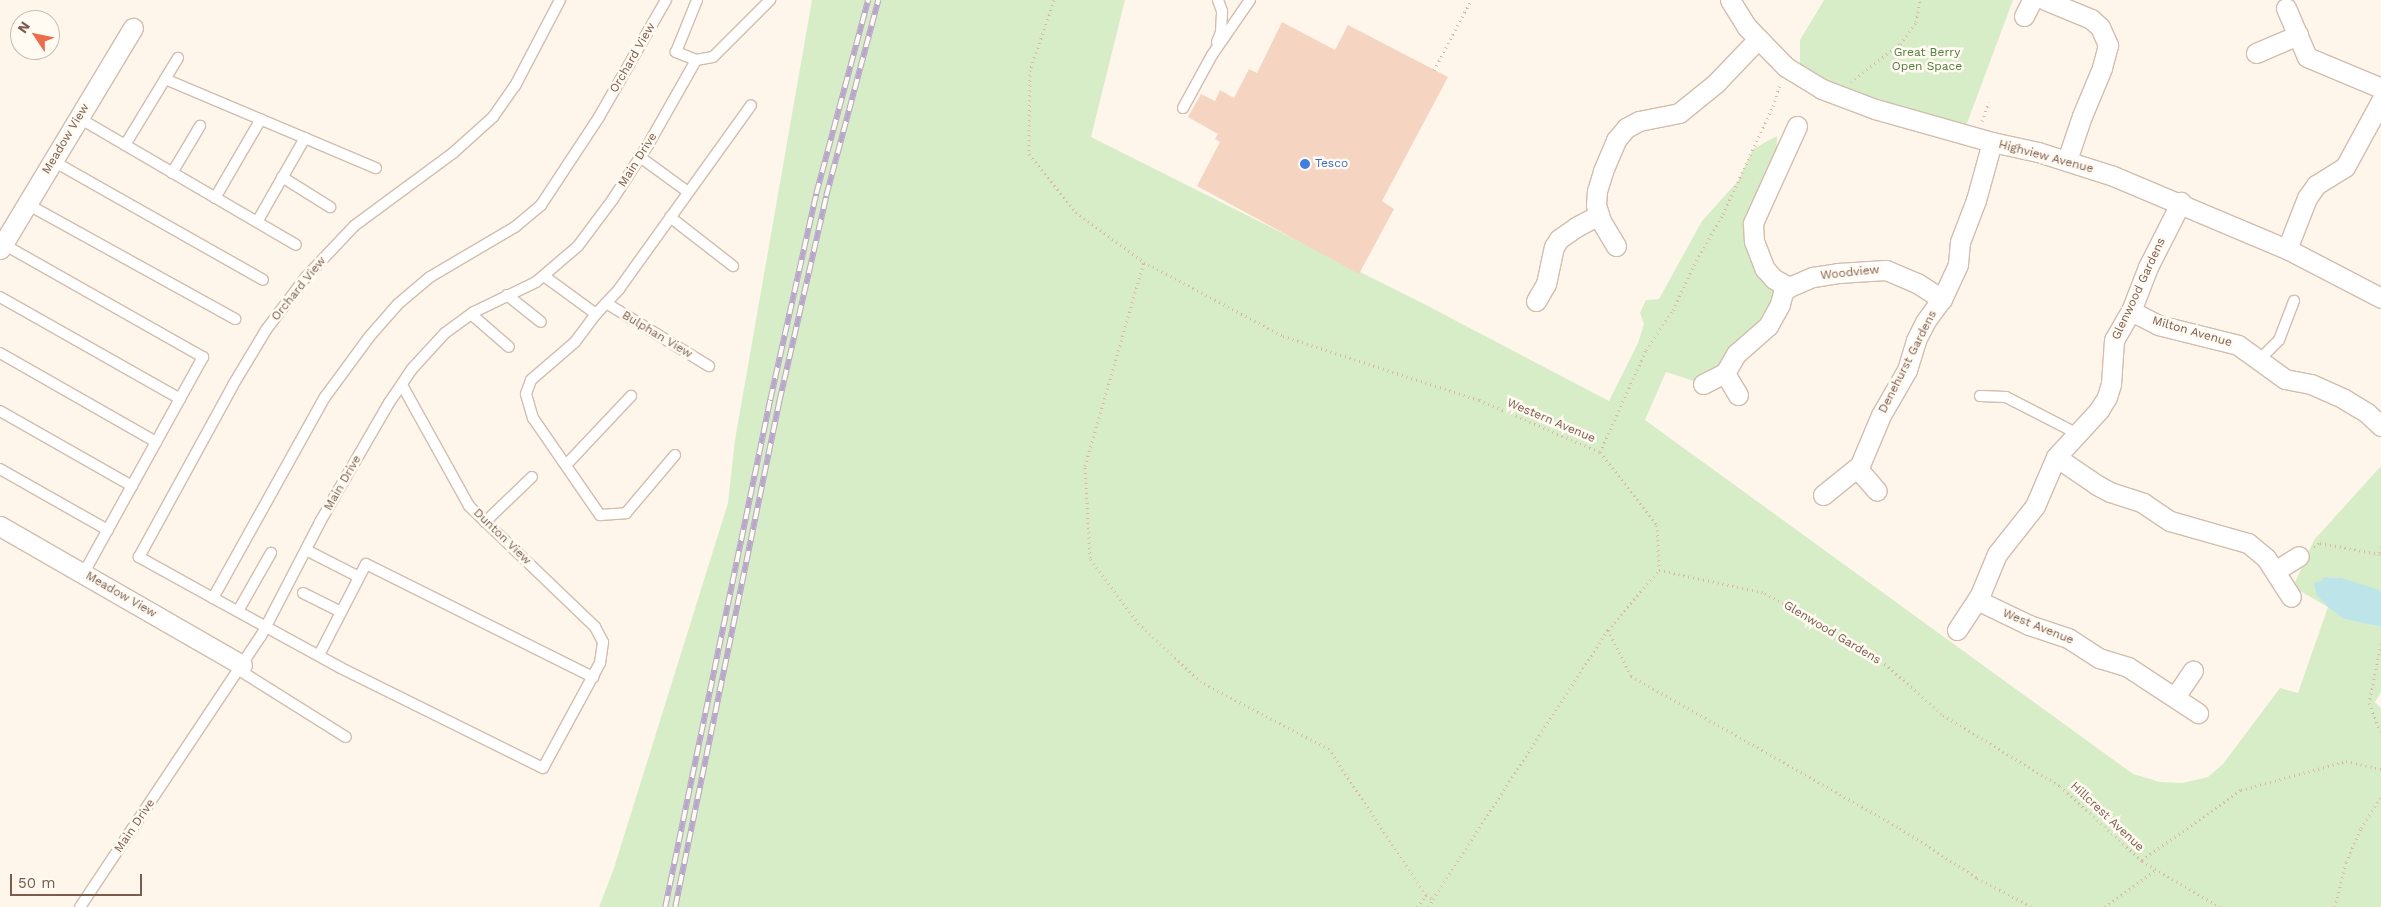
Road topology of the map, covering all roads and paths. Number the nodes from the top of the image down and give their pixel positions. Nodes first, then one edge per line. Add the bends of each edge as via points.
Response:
1 (560, 0) edge
2 (666, 0) edge
3 (697, 0) edge
4 (770, 0) edge
5 (1054, 0) edge
6 (1218, 0) edge
7 (1250, 0) edge
8 (1471, 0) edge
9 (1730, 0) edge
10 (1920, 0) edge
11 (2045, 0) edge
12 (2286, 8) dead end
13 (133, 28) dead end
14 (2298, 35) junction
15 (1758, 39) junction
16 (2256, 53) dead end
17 (1212, 55) junction
18 (178, 58) dead end
19 (696, 60) junction
20 (1786, 67) junction
21 (1434, 70) dead end
22 (165, 79) junction
23 (2381, 88) edge
24 (1849, 99) junction
25 (2381, 101) edge
26 (751, 105) dead end
27 (1183, 108) dead end
28 (79, 118) junction
29 (261, 119) junction
30 (200, 126) dead end
31 (1797, 126) dead end
32 (305, 138) junction
33 (1992, 142) junction
34 (125, 145) junction
35 (640, 157) junction
36 (2067, 160) junction
37 (53, 162) junction
38 (376, 168) dead end
39 (172, 173) junction
40 (282, 177) junction
41 (688, 192) junction
42 (215, 198) junction
43 (2181, 202) junction
44 (27, 204) junction
45 (330, 207) dead end
46 (1600, 215) junction
47 (670, 217) junction
48 (257, 222) junction
49 (296, 245) dead end
50 (1616, 246) dead end
51 (2, 247) edge
52 (2287, 249) junction
53 (1144, 262) junction
54 (733, 266) dead end
55 (544, 276) junction
56 (263, 280) dead end
57 (1790, 287) junction
58 (507, 295) junction
59 (0, 297) edge
60 (1942, 298) junction
61 (2381, 298) edge
62 (2294, 300) dead end
63 (1536, 301) dead end
64 (606, 303) junction
65 (2131, 311) junction
66 (471, 314) junction
67 (596, 314) junction
68 (235, 319) dead end
69 (541, 322) dead end
70 (509, 347) dead end
71 (0, 353) edge
72 (2259, 360) junction
73 (709, 366) dead end
74 (1725, 373) junction
75 (1703, 384) dead end
76 (402, 385) junction
77 (1738, 395) dead end
78 (631, 396) dead end
79 (1980, 396) dead end
80 (180, 399) junction
81 (0, 411) edge
82 (2381, 426) edge
83 (2076, 433) junction
84 (156, 442) junction
85 (1600, 452) junction
86 (675, 455) dead end
87 (2056, 457) junction
88 (566, 465) junction
89 (1857, 468) junction
90 (0, 469) edge
91 (532, 477) dead end
92 (132, 486) junction
93 (1877, 491) dead end
94 (1823, 495) dead end
95 (485, 522) junction
96 (0, 526) edge
97 (108, 530) junction
98 (2381, 547) edge
99 (306, 550) junction
100 (271, 553) dead end
101 (2299, 556) joint
102 (2380, 556) edge
103 (1660, 570) junction
104 (2275, 571) junction
105 (84, 573) junction
106 (359, 577) junction
107 (303, 593) dead end
108 (2291, 597) dead end
109 (213, 598) junction
110 (1977, 600) junction
111 (238, 611) junction
112 (341, 612) junction
113 (267, 626) junction
114 (1608, 630) junction
115 (1957, 630) dead end
116 (2381, 644) edge
117 (319, 655) junction
118 (241, 667) junction
119 (2193, 670) dead end
120 (593, 677) junction
121 (2175, 697) junction
122 (2198, 713) dead end
123 (2381, 732) edge
124 (346, 737) dead end
125 (2381, 769) edge
126 (2060, 786) joint
127 (2381, 797) edge
128 (2142, 860) junction
129 (2157, 868) junction
130 (1426, 895) junction
131 (1433, 899) junction
132 (80, 907) edge
133 (1417, 907) edge
134 (1428, 907) edge
135 (2032, 907) edge
136 (2105, 907) edge
137 (2220, 907) edge
138 (2336, 907) edge

1 - 109 lane, Orchard View via 515,86 493,117 453,154 354,226 306,277 266,330 233,385 139,557
2 - 109 lane, Orchard View via 599,117 540,205 516,226 430,278 398,304 370,336 325,398
3 - 19 lane via 676,52
4 - 19 lane via 713,57
5 - 53 path, Western Avenue via 1030,70 1029,154 1076,212
6 - 17 lane via 1222,11 1220,32
7 - 17 lane
8 - 21 path
9 - 15 street, Highview Avenue
10 - 24 path via 1916,22 1911,29 1900,44 1852,80 1847,91
11 - 36 street via 2091,19 2100,27 2108,44
12 - 14 street
13 - 28 street, Meadow View
14 - 16 street
14 - 23 street via 2307,57
15 - 20 street, Highview Avenue
15 - 46 street via 1716,83 1680,113 1639,121 1626,128 1610,151 1597,191 1596,204
17 - 27 lane
18 - 22 lane
19 - 35 lane, Main Drive
20 - 24 street, Highview Avenue via 1822,89
20 - 85 path via 1773,106 1722,214 1673,310 1646,350
22 - 29 lane
22 - 34 lane
24 - 33 street, Highview Avenue
25 - 52 street via 2345,167 2316,185 2307,198
26 - 41 lane
28 - 34 lane
28 - 37 street, Meadow View
29 - 32 lane
29 - 42 lane
30 - 39 lane
31 - 57 street via 1753,223 1754,241 1765,270
32 - 38 lane
32 - 40 lane
33 - 36 street, Highview Avenue
33 - 60 street, Denehurst Gardens via 1960,242 1958,264
34 - 39 lane
35 - 41 lane
35 - 55 lane, Main Drive via 578,246
36 - 43 street, Highview Avenue
37 - 44 street, Meadow View
37 - 56 lane
39 - 42 lane
40 - 45 lane
40 - 48 lane
41 - 47 lane
42 - 48 lane
43 - 52 street, Highview Avenue
43 - 65 street, Glenwood Gardens via 2148,267
44 - 51 street, Meadow View
44 - 68 lane
46 - 50 street
46 - 63 street via 1559,239 1554,247 1550,274
47 - 54 lane
47 - 64 lane
48 - 49 lane
51 - 80 lane via 203,356
52 - 61 street, Highview Avenue
53 - 85 path, Western Avenue via 1283,336 1479,400
53 - 130 path via 1085,466 1090,558 1139,624 1201,682 1329,749
55 - 58 lane, Main Drive
55 - 67 lane
57 - 60 street, Woodview via 1821,276 1886,270
57 - 74 street via 1784,292 1768,326 1736,354
58 - 66 lane, Main Drive
58 - 69 lane
59 - 80 lane
60 - 89 street, Denehurst Gardens via 1919,334 1907,370 1881,415
62 - 72 lane via 2279,340
64 - 67 lane
64 - 73 lane, Bulphan View
65 - 72 street, Milton Avenue via 2158,325 2238,345
65 - 83 street, Glenwood Gardens via 2114,340 2107,397
66 - 70 lane
66 - 76 lane, Main Drive via 445,334 411,370
67 - 88 lane via 575,342 532,380 526,394 533,418
71 - 84 lane
72 - 82 street, Milton Avenue via 2285,379 2311,384 2344,399
74 - 75 street
74 - 77 street
76 - 95 lane, Dunton View via 459,491
76 - 99 lane, Main Drive
78 - 88 lane
79 - 83 lane via 2006,396
80 - 84 lane
81 - 92 lane
83 - 87 street, Glenwood Gardens
84 - 92 lane
85 - 103 path, Western Avenue via 1657,525
86 - 88 lane via 626,512 600,515
87 - 104 street via 2103,488 2143,503 2170,521 2248,543 2266,558
87 - 110 street, Glenwood Gardens via 2035,506 1997,554
89 - 93 street
89 - 94 street, Denehurst Gardens
90 - 97 lane
91 - 95 lane
92 - 97 lane
95 - 120 lane, Dunton View via 595,627 603,642 600,663
96 - 105 street, Meadow View
97 - 105 lane
98 - 102 path
99 - 106 lane
99 - 113 lane, Main Drive
100 - 111 lane
101 - 102 path via 2320,543
101 - 104 street
103 - 114 path
103 - 126 path, Glenwood Gardens via 1765,593 1877,657 1944,715
104 - 108 street
105 - 118 street, Meadow View
106 - 112 lane
106 - 120 lane via 366,564
107 - 112 lane
109 - 111 lane, Orchard View
110 - 115 street, Glenwood Gardens
110 - 121 street, West Avenue via 2029,625 2068,638 2099,658 2128,667
111 - 113 lane, Orchard View
112 - 117 lane
113 - 117 lane, Dunton View
113 - 118 lane, Main Drive
114 - 131 path
114 - 135 path via 1631,676 1900,828 1977,878
116 - 123 path via 2369,702
117 - 120 lane, Dunton View via 544,768
118 - 124 lane
118 - 132 lane, Main Drive
119 - 121 street
121 - 122 street, West Avenue
125 - 128 path via 2346,761 2241,790
126 - 128 path, Hillcrest Avenue
127 - 138 path via 2361,828 2346,862
128 - 129 path, Hillcrest Avenue
129 - 136 path
129 - 137 path, Hillcrest Avenue
130 - 131 path
130 - 133 path
131 - 134 path

